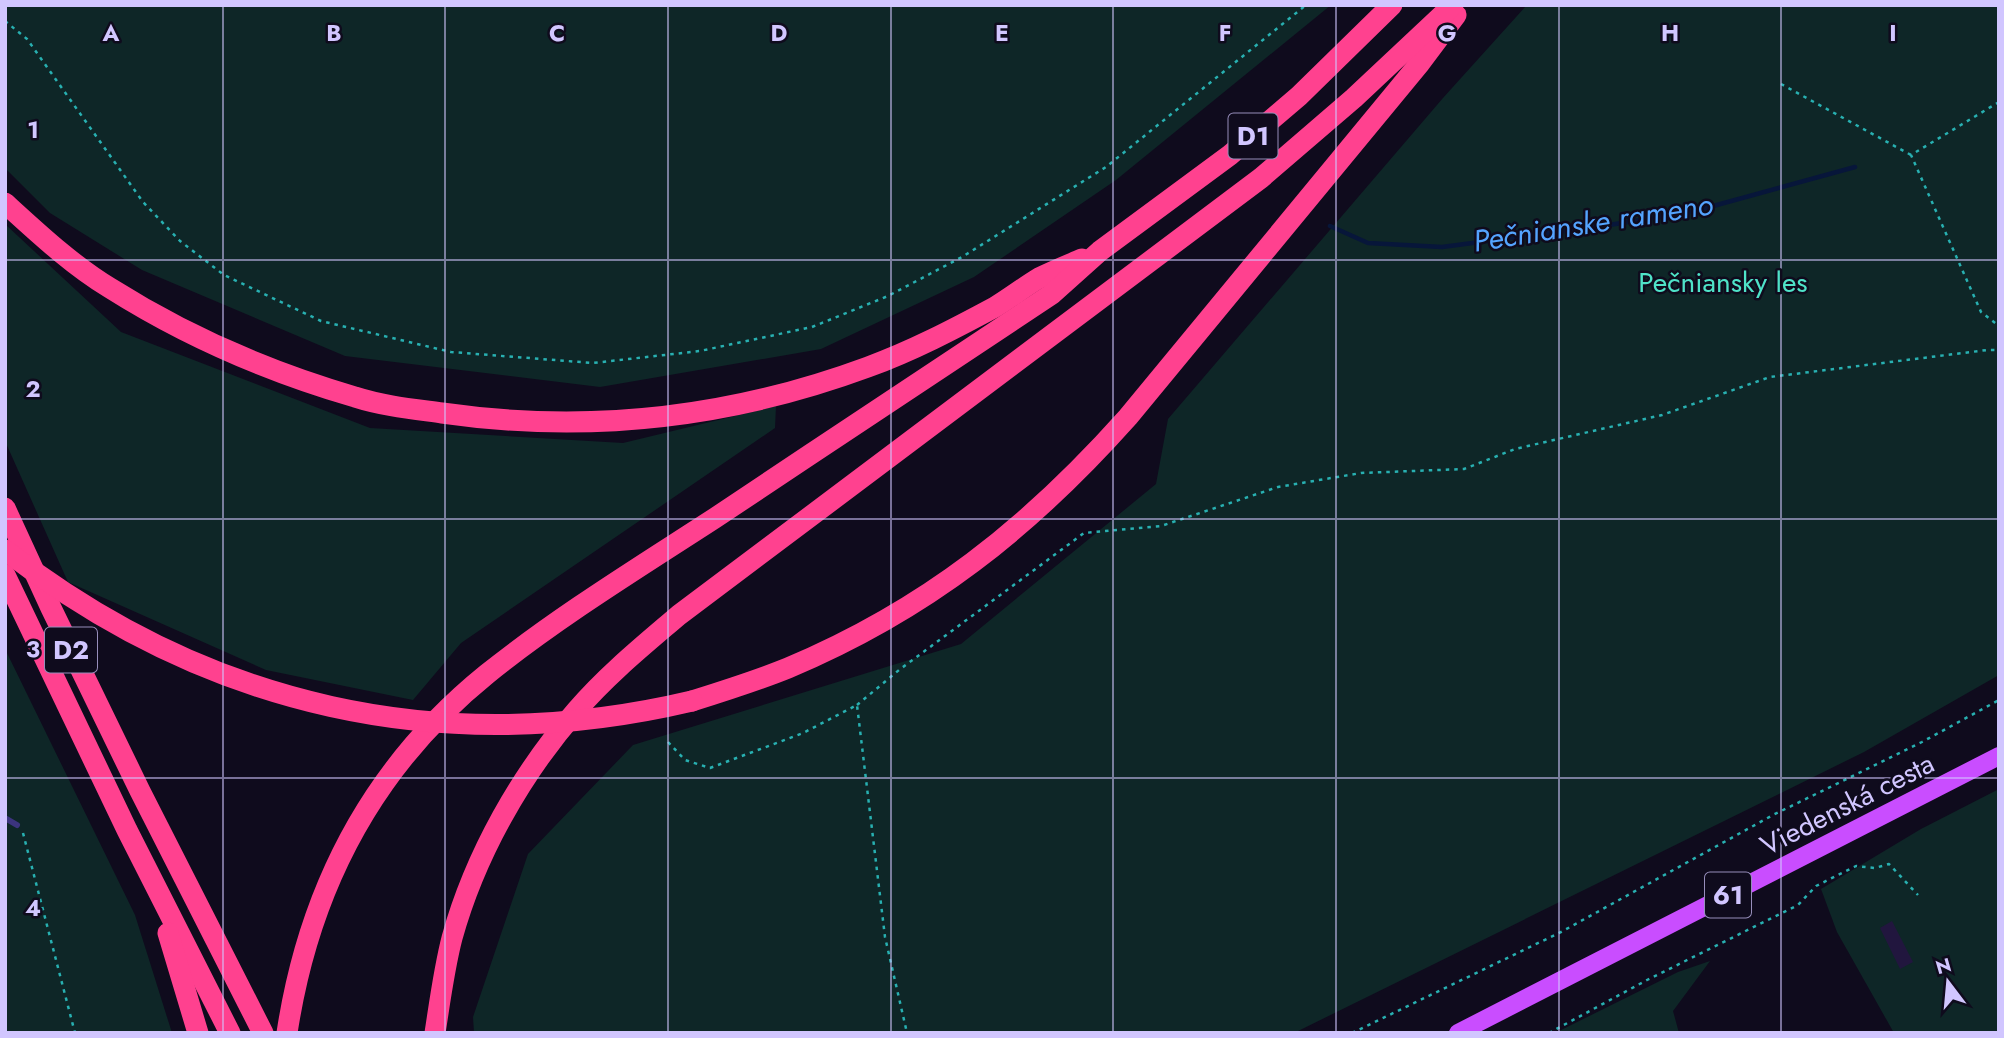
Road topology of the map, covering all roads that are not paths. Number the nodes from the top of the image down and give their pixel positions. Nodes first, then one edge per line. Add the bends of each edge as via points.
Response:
1 (1392, 5) edge
2 (1453, 5) edge
3 (1463, 5) edge
4 (5, 203) edge
5 (1100, 251) junction
6 (5, 508) edge
7 (5, 550) edge
8 (5, 575) edge
9 (1999, 757) edge
10 (5, 818) edge
11 (17, 825) road end
12 (152, 881) junction
13 (262, 1029) edge
14 (198, 1033) edge
15 (230, 1033) edge
16 (287, 1033) edge
17 (435, 1033) edge
18 (1458, 1033) edge

1 - 5 highway, D1 via 1240,147
2 - 17 highway via 1261,178 679,615 579,708 502,818 463,904
3 - 7 highway, bridge via 1420,63 1087,463 993,549 948,582 898,614 786,669 692,701 606,718 520,726 433,723 340,709 248,684 166,651 62,592
4 - 5 highway via 107,287 204,340 357,398 515,421 613,422 708,411 806,388 921,344 1040,278
5 - 16 highway via 1052,294 568,615 486,675 424,734 370,803 333,870 299,965
6 - 13 highway, D2 via 128,767
8 - 12 highway, D2
9 - 18 main road, Viedenská cesta / 61
10 - 11 lane
12 - 14 highway
12 - 15 highway, D2

